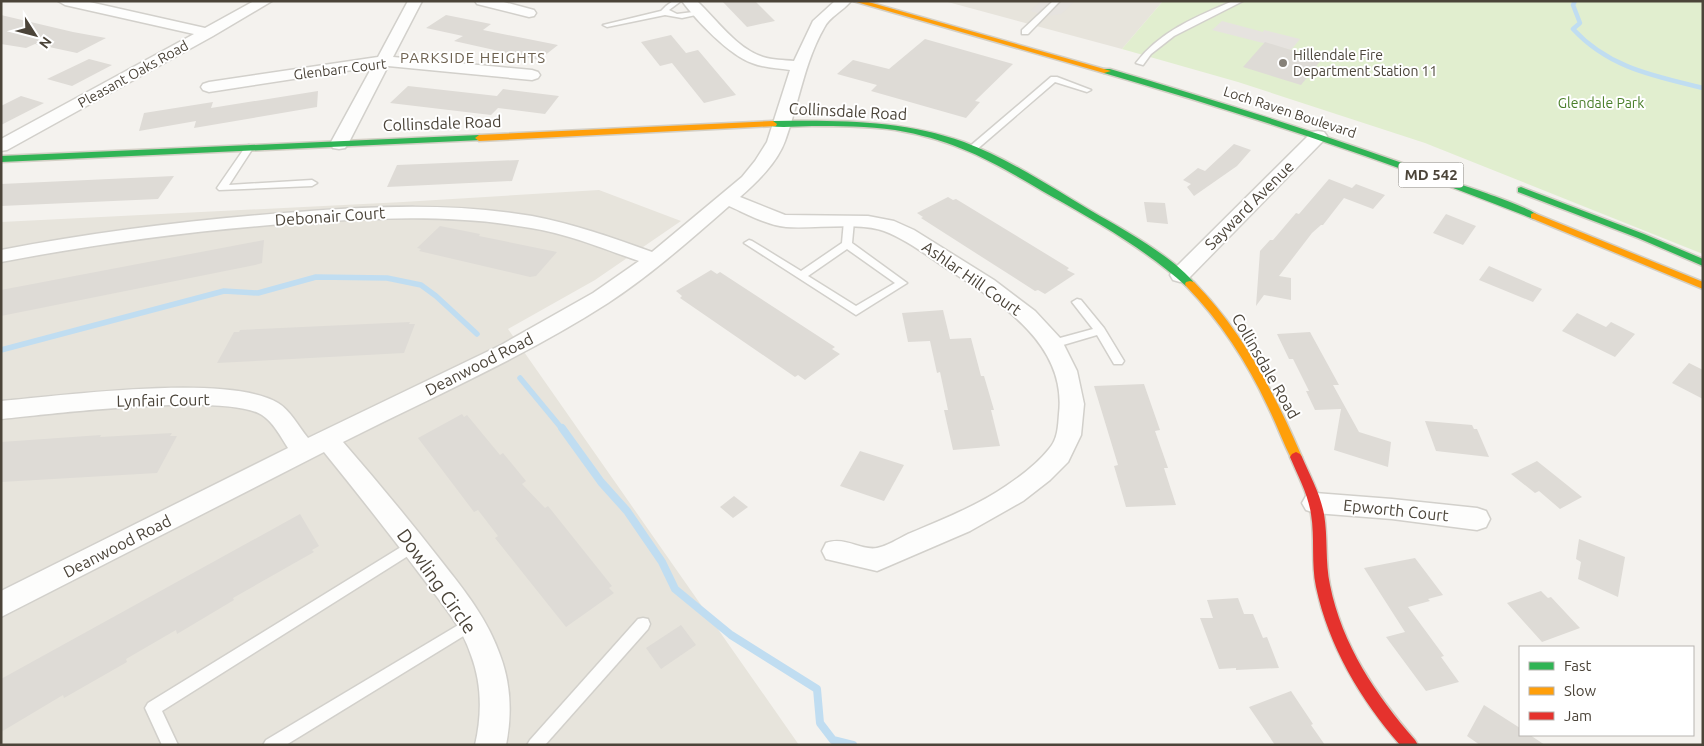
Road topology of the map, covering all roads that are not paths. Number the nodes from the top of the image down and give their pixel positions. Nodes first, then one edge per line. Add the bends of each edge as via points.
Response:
1 (65, 1) edge
2 (265, 1) edge
3 (415, 1) edge
4 (482, 1) edge
5 (678, 1) edge
6 (689, 1) edge
7 (844, 1) edge
8 (856, 1) edge
9 (1057, 1) edge
10 (1240, 1) edge
11 (667, 12) junction
12 (701, 12) junction
13 (529, 13) dead end
14 (607, 25) dead end
15 (1026, 32) dead end
16 (208, 33) junction
17 (382, 61) junction
18 (1136, 62) joint
19 (799, 66) junction
20 (532, 75) dead end
21 (1139, 80) junction
22 (208, 87) dead end
23 (1087, 90) dead end
24 (782, 124) junction
25 (1322, 132) junction
26 (338, 144) junction
27 (1, 146) edge
28 (248, 148) junction
29 (972, 148) junction
30 (1, 159) edge
31 (312, 183) dead end
32 (1506, 184) dead end
33 (726, 198) junction
34 (849, 221) junction
35 (749, 243) dead end
36 (847, 244) junction
37 (1, 256) edge
38 (655, 260) junction
39 (1703, 263) edge
40 (1180, 275) junction
41 (801, 276) junction
42 (1703, 286) edge
43 (1077, 302) dead end
44 (1100, 331) junction
45 (1053, 344) junction
46 (1118, 361) dead end
47 (1, 410) edge
48 (315, 445) junction
49 (1315, 503) junction
50 (1477, 519) dead end
51 (414, 545) junction
52 (835, 552) dead end
53 (1, 604) edge
54 (470, 624) junction
55 (644, 624) dead end
56 (170, 745) edge
57 (272, 745) edge
58 (490, 745) edge
59 (535, 745) edge
60 (1410, 745) edge

1 - 16 street
2 - 16 street, Pleasant Oaks Road
3 - 17 street
4 - 13 street
5 - 11 lane via 668,6
6 - 12 street
7 - 19 street, Deanwood Road via 818,24
8 - 21 street, Loch Raven Boulevard / MD 542
9 - 15 lane
10 - 18 lane via 1209,14 1155,45
11 - 12 lane via 675,16
11 - 14 lane
12 - 19 street via 734,46 750,57
16 - 27 street, Pleasant Oaks Road
17 - 20 street, Glenbarr Court
17 - 22 street, Glenbarr Court
17 - 26 street
18 - 21 street via 1159,70
19 - 24 street, Deanwood Road
21 - 25 street, Loch Raven Boulevard / MD 542
23 - 29 lane via 1054,79
24 - 26 street, Collinsdale Road
24 - 29 street, Collinsdale Road via 890,127 946,138
24 - 33 street, Deanwood Road via 776,142 762,164 748,181
25 - 40 street, Sayward Avenue
25 - 42 street, Loch Raven Boulevard / MD 542 via 1507,204
26 - 28 street, Collinsdale Road
28 - 30 street, Collinsdale Road
28 - 31 lane via 222,188
29 - 40 street, Collinsdale Road via 1139,242
32 - 39 street
33 - 34 street, Ashlar Hill Court via 785,221
33 - 38 street, Deanwood Road
34 - 36 lane
34 - 45 street, Ashlar Hill Court via 887,226 921,242 987,284 1028,316
35 - 41 lane
36 - 41 lane
36 - 41 lane via 902,283 856,311
37 - 38 street, Debonair Court via 174,228 416,211 466,212 534,222
38 - 48 street, Deanwood Road via 549,329
40 - 49 street, Collinsdale Road via 1213,308 1248,361 1290,441
43 - 44 lane
44 - 45 lane
44 - 46 lane
45 - 52 street, Ashlar Hill Court via 1066,371 1072,404 1069,435 1058,455 1041,473 1014,494 961,523 876,560
47 - 48 street, Lynfair Court via 153,398 242,399 269,409
48 - 51 street, Dowling Circle via 393,517
48 - 53 street, Deanwood Road
49 - 50 street, Epworth Court
49 - 60 street, Collinsdale Road via 1330,619 1358,678
51 - 54 street, Dowling Circle
51 - 56 lane via 153,708
54 - 57 lane
54 - 58 street, Dowling Circle via 486,654 494,687 496,713
55 - 59 lane

